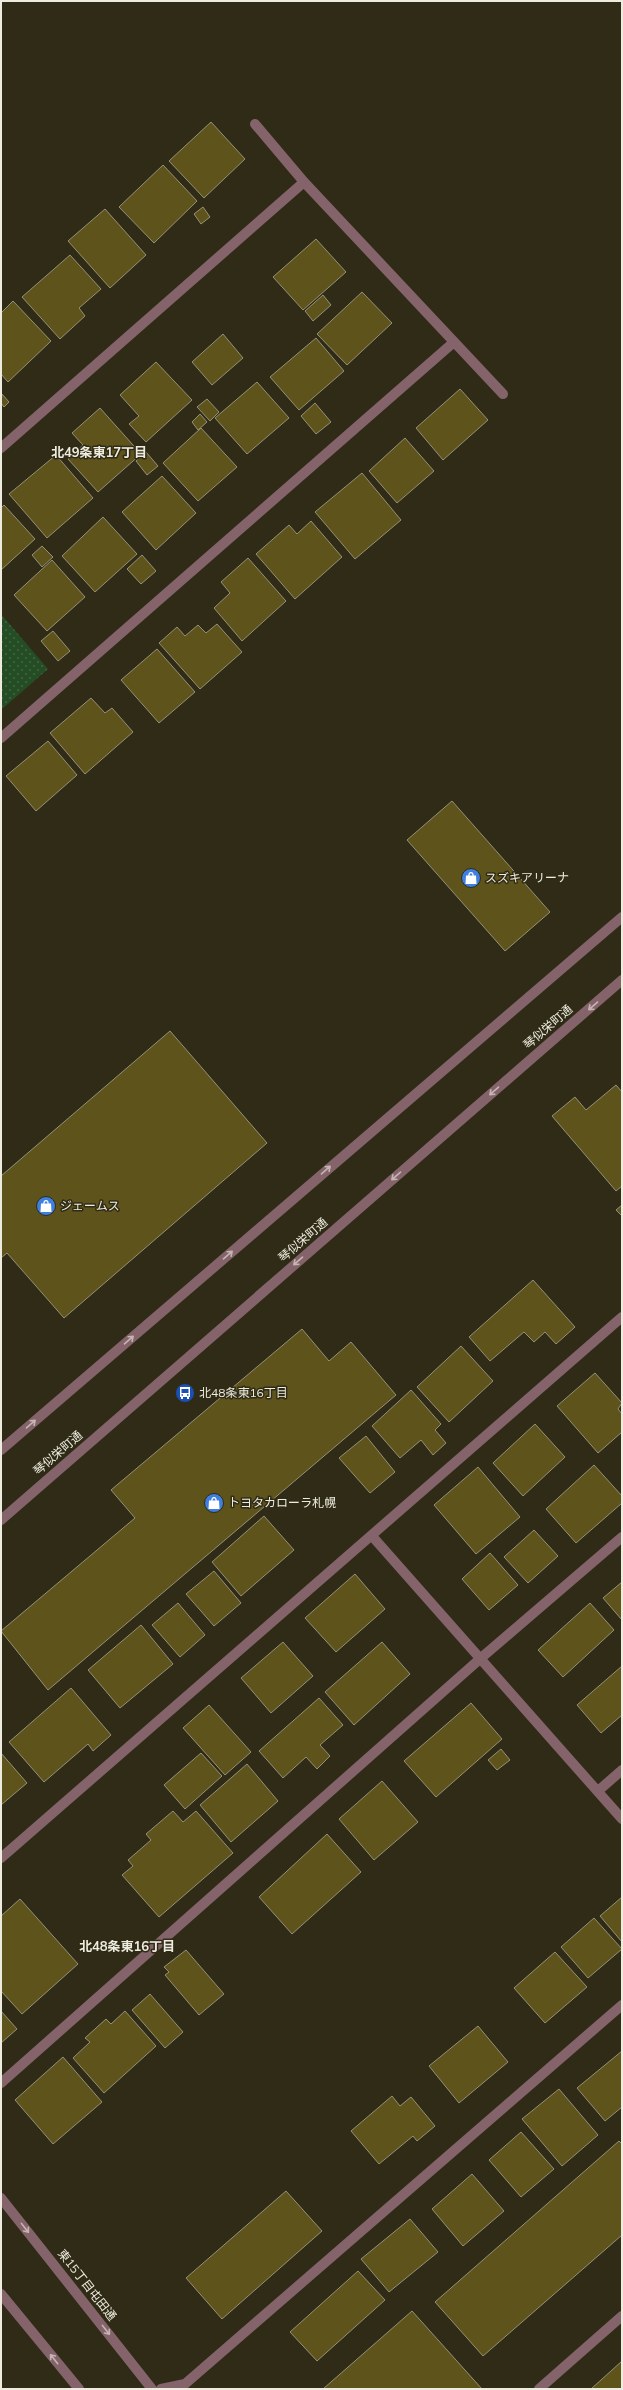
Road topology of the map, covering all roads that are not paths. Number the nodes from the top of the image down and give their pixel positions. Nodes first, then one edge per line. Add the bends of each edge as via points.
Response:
1 (256, 124) dead end
2 (304, 182) junction
3 (454, 342) junction
4 (504, 394) dead end
5 (1, 448) edge
6 (1, 738) edge
7 (622, 917) edge
8 (622, 980) edge
9 (622, 1317) edge
10 (1, 1450) edge
11 (1, 1520) edge
12 (372, 1536) junction
13 (622, 1538) edge
14 (481, 1658) junction
15 (622, 1770) edge
16 (598, 1791) junction
17 (622, 1819) edge
18 (1, 1858) edge
19 (622, 2005) edge
20 (1, 2083) edge
21 (1, 2198) edge
22 (1, 2294) edge
23 (622, 2316) edge
24 (79, 2389) edge
25 (152, 2389) edge
26 (161, 2389) edge
27 (539, 2389) edge

1 - 2 street
2 - 3 street
2 - 5 street
3 - 4 street
3 - 6 street
10 -> 7 street
8 -> 11 street, 琴似栄町通
9 - 12 street
12 - 14 street
12 - 18 street
13 - 14 street
14 - 16 street
14 - 20 street
15 - 16 street
16 - 17 street
19 - 26 street via 185,2384
21 -> 25 street, 東15丁目屯田通
24 -> 22 street
23 - 27 street

